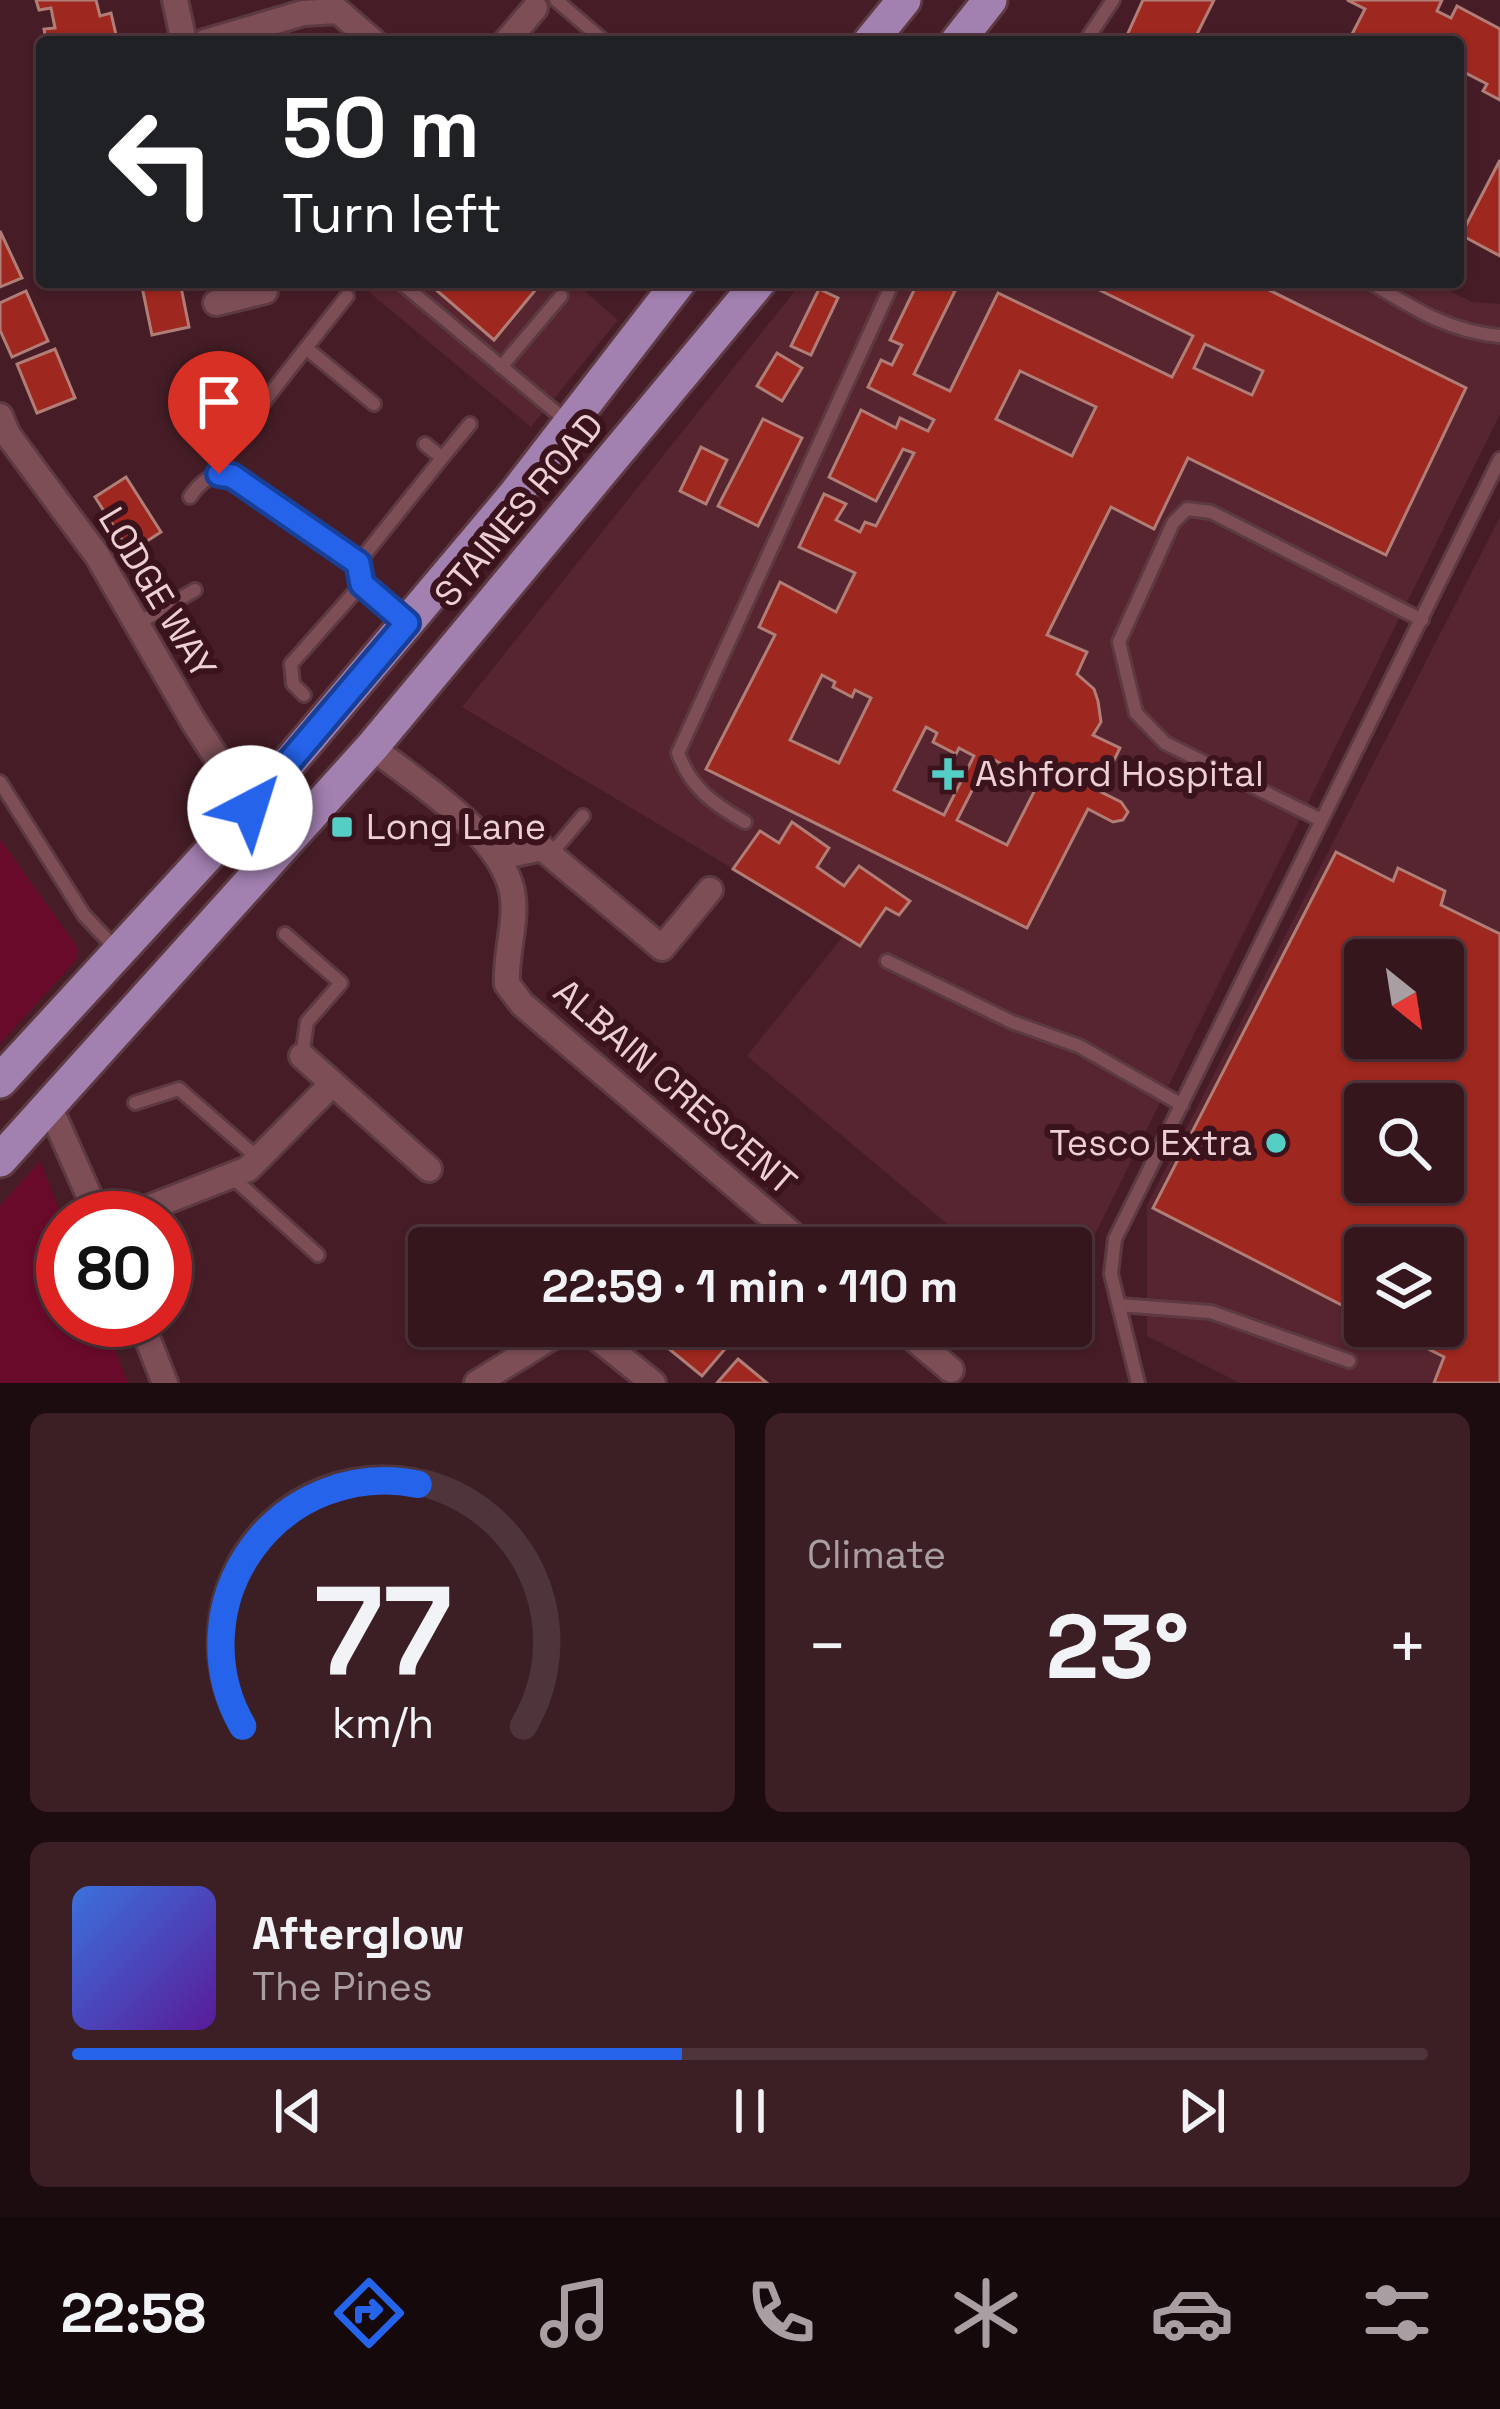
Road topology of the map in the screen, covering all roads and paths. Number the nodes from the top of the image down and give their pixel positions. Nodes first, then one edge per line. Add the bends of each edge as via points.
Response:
1 (176, 0) edge
2 (904, 0) edge
3 (990, 0) edge
4 (1113, 0) edge
5 (545, 4) edge
6 (183, 36) edge
7 (225, 36) edge
8 (367, 36) edge
9 (512, 36) edge
10 (595, 36) edge
11 (875, 36) edge
12 (962, 36) edge
13 (1089, 36) edge
14 (407, 288) edge
15 (674, 288) edge
16 (754, 288) edge
17 (889, 288) edge
18 (1380, 288) edge
19 (347, 296) dead end
20 (561, 296) dead end
21 (1500, 336) edge
22 (306, 348) junction
23 (501, 367) junction
24 (374, 404) dead end
25 (0, 416) edge
26 (470, 424) dead end
27 (570, 424) junction
28 (236, 440) dead end
29 (424, 444) dead end
30 (442, 458) junction
31 (1500, 459) edge
32 (190, 497) dead end
33 (358, 563) junction
34 (362, 584) junction
35 (195, 590) dead end
36 (1422, 620) junction
37 (407, 623) junction
38 (137, 624) junction
39 (304, 695) dead end
40 (372, 748) junction
41 (0, 782) edge
42 (250, 808) junction
43 (583, 816) dead end
44 (1321, 820) junction
45 (745, 822) dead end
46 (551, 854) junction
47 (500, 857) junction
48 (710, 890) dead end
49 (285, 934) dead end
50 (118, 951) junction
51 (887, 961) dead end
52 (302, 1056) joint
53 (0, 1081) edge
54 (332, 1084) junction
55 (135, 1103) dead end
56 (1182, 1105) junction
57 (46, 1110) junction
58 (259, 1159) junction
59 (0, 1160) edge
60 (429, 1169) dead end
61 (230, 1175) junction
62 (87, 1191) edge
63 (190, 1191) edge
64 (783, 1227) edge
65 (318, 1255) dead end
66 (1118, 1305) junction
67 (151, 1347) edge
68 (924, 1347) edge
69 (1349, 1361) dead end
70 (951, 1370) dead end
71 (165, 1383) edge
72 (477, 1383) edge
73 (653, 1383) edge
74 (1138, 1383) edge

1 - 6 street
2 - 11 highway
3 - 12 highway
4 - 13 lane
5 - 9 street
5 - 10 lane
7 - 8 street via 338,11
14 - 23 lane
15 - 27 highway, STAINES ROAD
16 - 40 highway, STAINES ROAD
17 - 45 lane via 678,753 687,777 713,804
18 - 21 lane via 1430,319
19 - 22 lane
20 - 23 lane
22 - 24 lane
22 - 28 lane
23 - 27 lane
25 - 38 street, LODGE WAY
26 - 30 lane
27 - 37 highway, STAINES ROAD
29 - 30 lane
30 - 33 lane
31 - 36 lane
32 - 33 lane via 201,481 232,476
33 - 34 lane
34 - 37 lane
34 - 39 lane via 291,664
35 - 38 lane
36 - 44 lane
36 - 44 lane via 1211,512 1187,509 1173,523 1119,642 1136,713 1165,743
37 - 42 highway, STAINES ROAD
38 - 42 street, LODGE WAY
40 - 47 street
40 - 57 highway, STAINES ROAD
41 - 50 lane via 84,915
42 - 50 highway, STAINES ROAD
43 - 46 lane
44 - 56 lane
46 - 47 street via 542,848
46 - 48 street via 662,947
47 - 64 street, ALBAIN CRESCENT via 513,895 507,984 522,1004
49 - 52 lane via 341,983 307,1022
50 - 53 highway, STAINES ROAD
51 - 56 lane via 1079,1046
52 - 54 street
54 - 58 street
54 - 60 street
55 - 58 lane via 179,1089
56 - 66 lane via 1115,1239
57 - 59 highway, STAINES ROAD
57 - 62 street
58 - 61 street
61 - 63 street
61 - 65 lane
66 - 69 lane via 1211,1312
66 - 74 lane
67 - 71 street
68 - 70 street
72 - 73 street via 572,1329 597,1338

